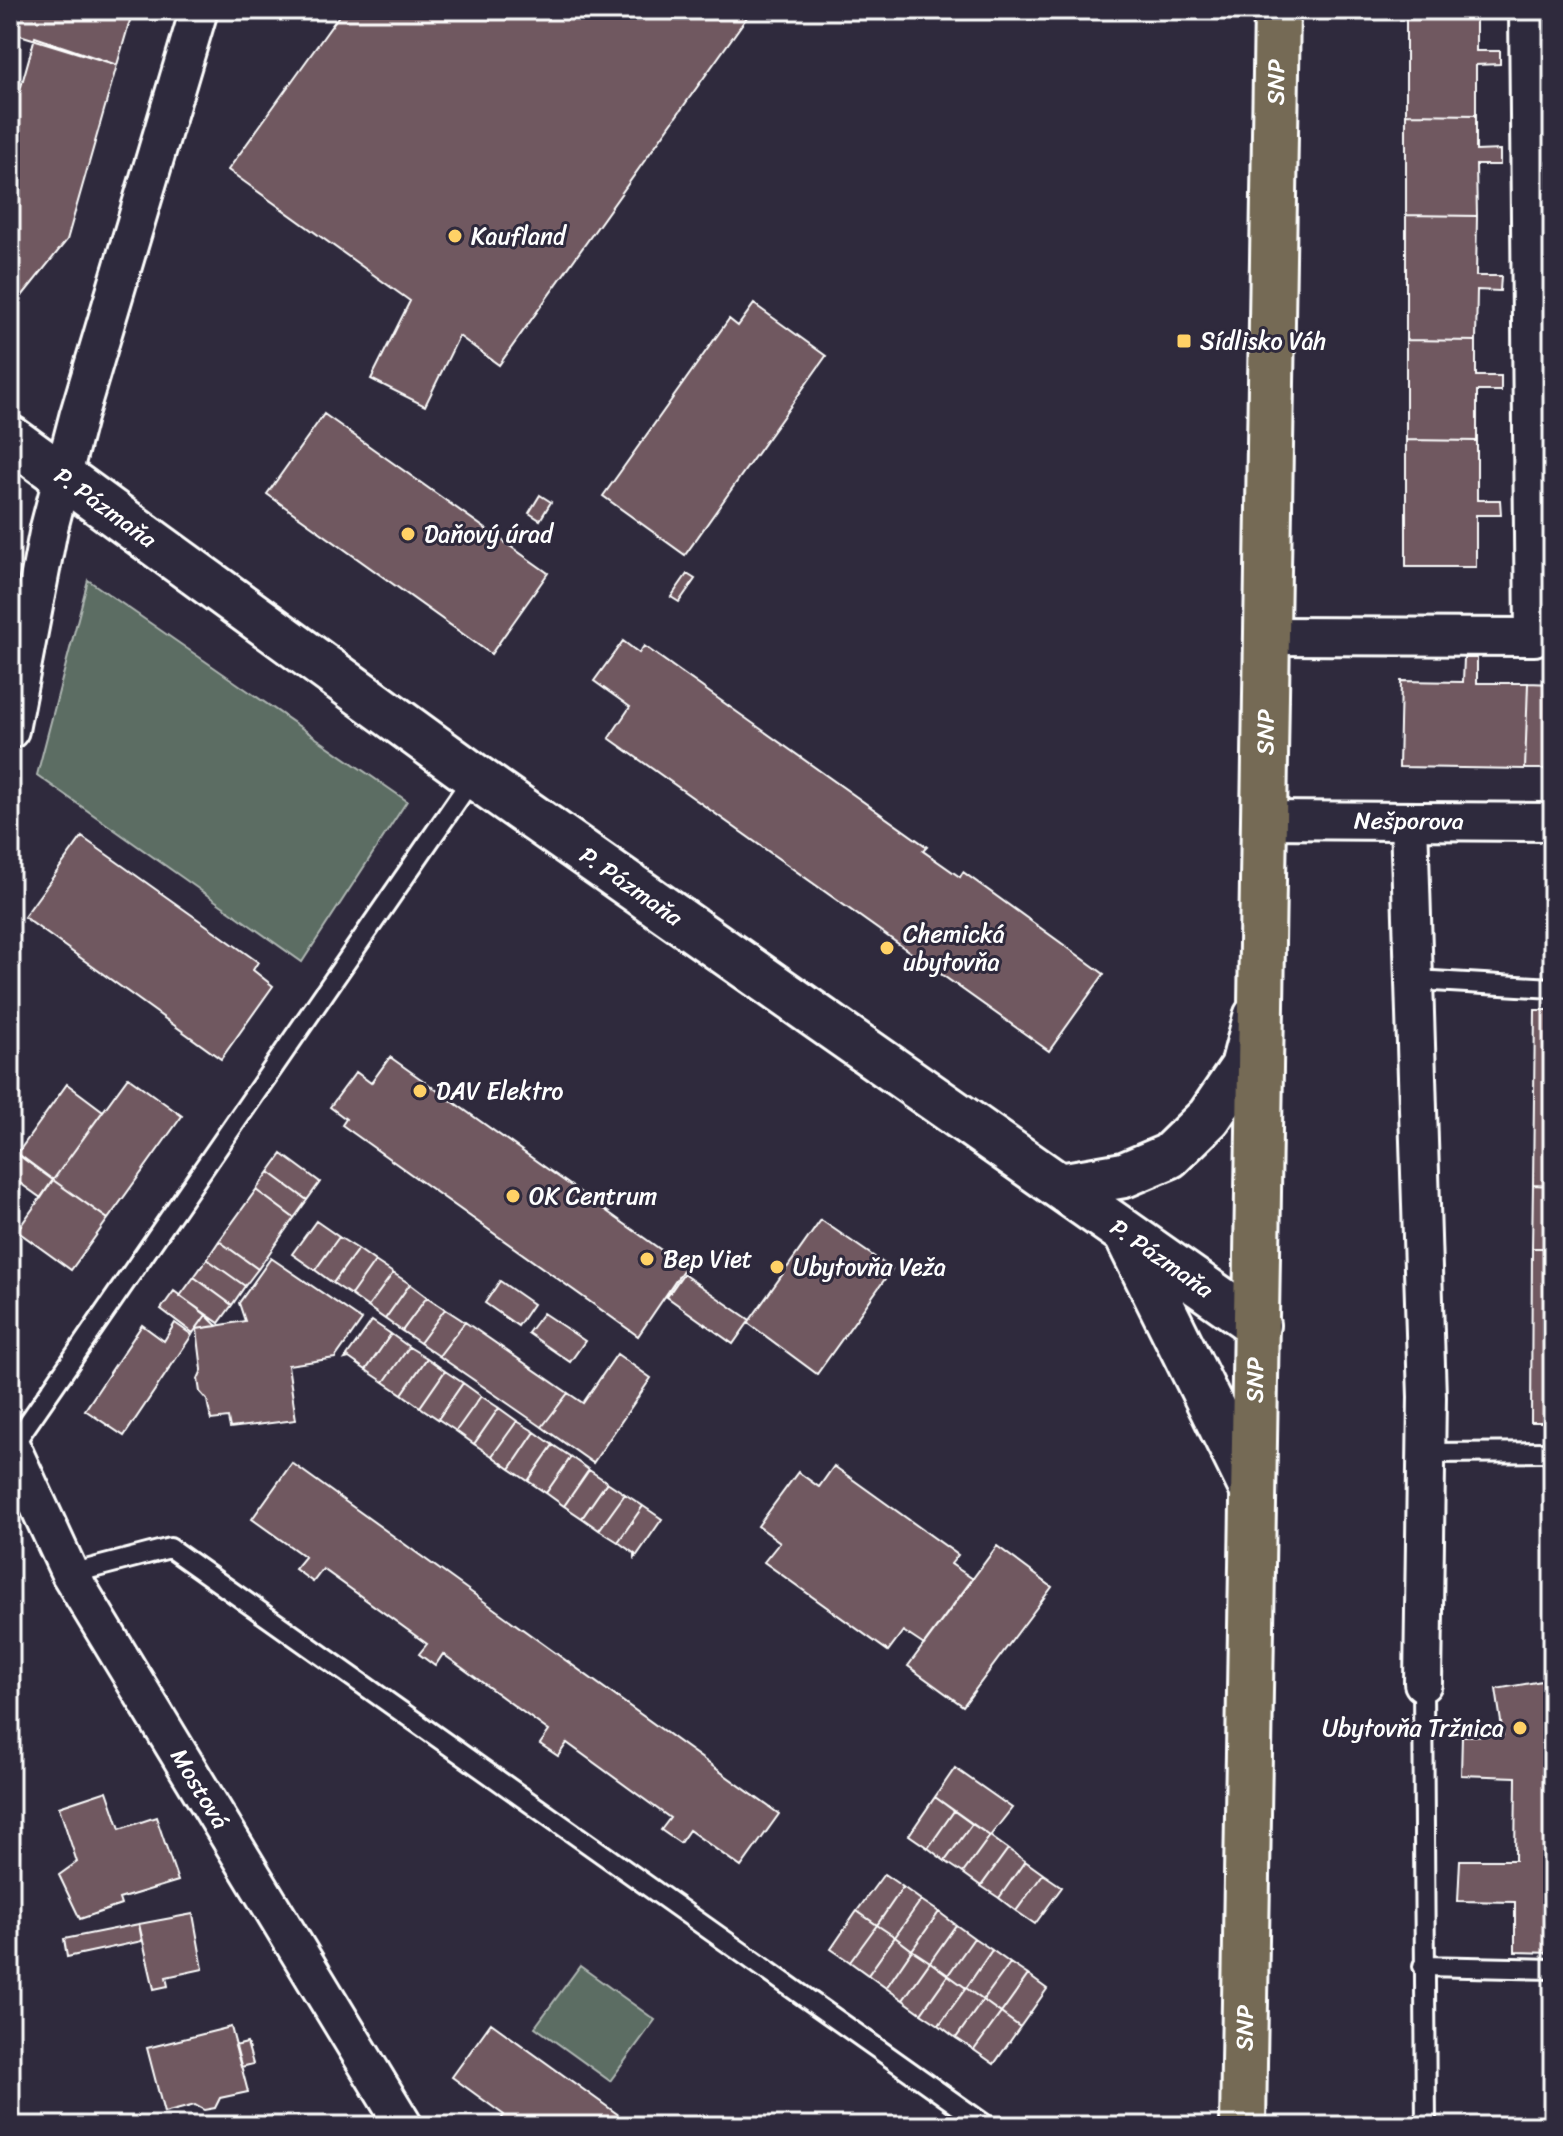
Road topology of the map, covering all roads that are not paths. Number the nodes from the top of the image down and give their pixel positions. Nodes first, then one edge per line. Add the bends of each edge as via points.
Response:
1 (199, 10) edge
2 (1277, 10) edge
3 (1528, 10) edge
4 (10, 438) edge
5 (63, 475) junction
6 (1268, 636) junction
7 (10, 730) edge
8 (474, 776) junction
9 (1265, 820) junction
10 (1409, 821) junction
11 (1553, 822) edge
12 (1416, 980) junction
13 (1264, 985) junction
14 (1553, 988) edge
15 (1060, 1186) junction
16 (1125, 1231) junction
17 (1257, 1325) junction
18 (11, 1446) edge
19 (1553, 1452) edge
20 (1426, 1453) junction
21 (1251, 1487) junction
22 (70, 1574) junction
23 (1423, 1683) joint
24 (1423, 1966) junction
25 (1553, 1969) edge
26 (405, 2124) edge
27 (987, 2126) edge
28 (1243, 2126) edge
29 (1426, 2126) edge

1 - 5 street
2 - 6 main road, SNP
3 - 6 street via 1534,637
4 - 5 main road, P. Pázmaňa
5 - 7 street
5 - 8 main road, P. Pázmaňa
6 - 9 main road, SNP
8 - 15 main road, P. Pázmaňa
8 - 18 lane
9 - 10 street, Nešporova
9 - 13 main road, SNP
10 - 11 street, Nešporova
10 - 12 street
12 - 14 lane
12 - 20 street
13 - 15 main road via 1243,1067 1209,1117 1169,1156 1124,1175
13 - 17 main road, SNP
15 - 16 main road, P. Pázmaňa
16 - 17 main road, P. Pázmaňa
16 - 21 main road
17 - 21 main road, SNP
18 - 22 street, Mostová
19 - 20 lane
20 - 23 street
21 - 28 main road, SNP
22 - 26 street, Mostová
22 - 27 lane via 170,1548
23 - 24 lane
24 - 25 lane
24 - 29 lane

